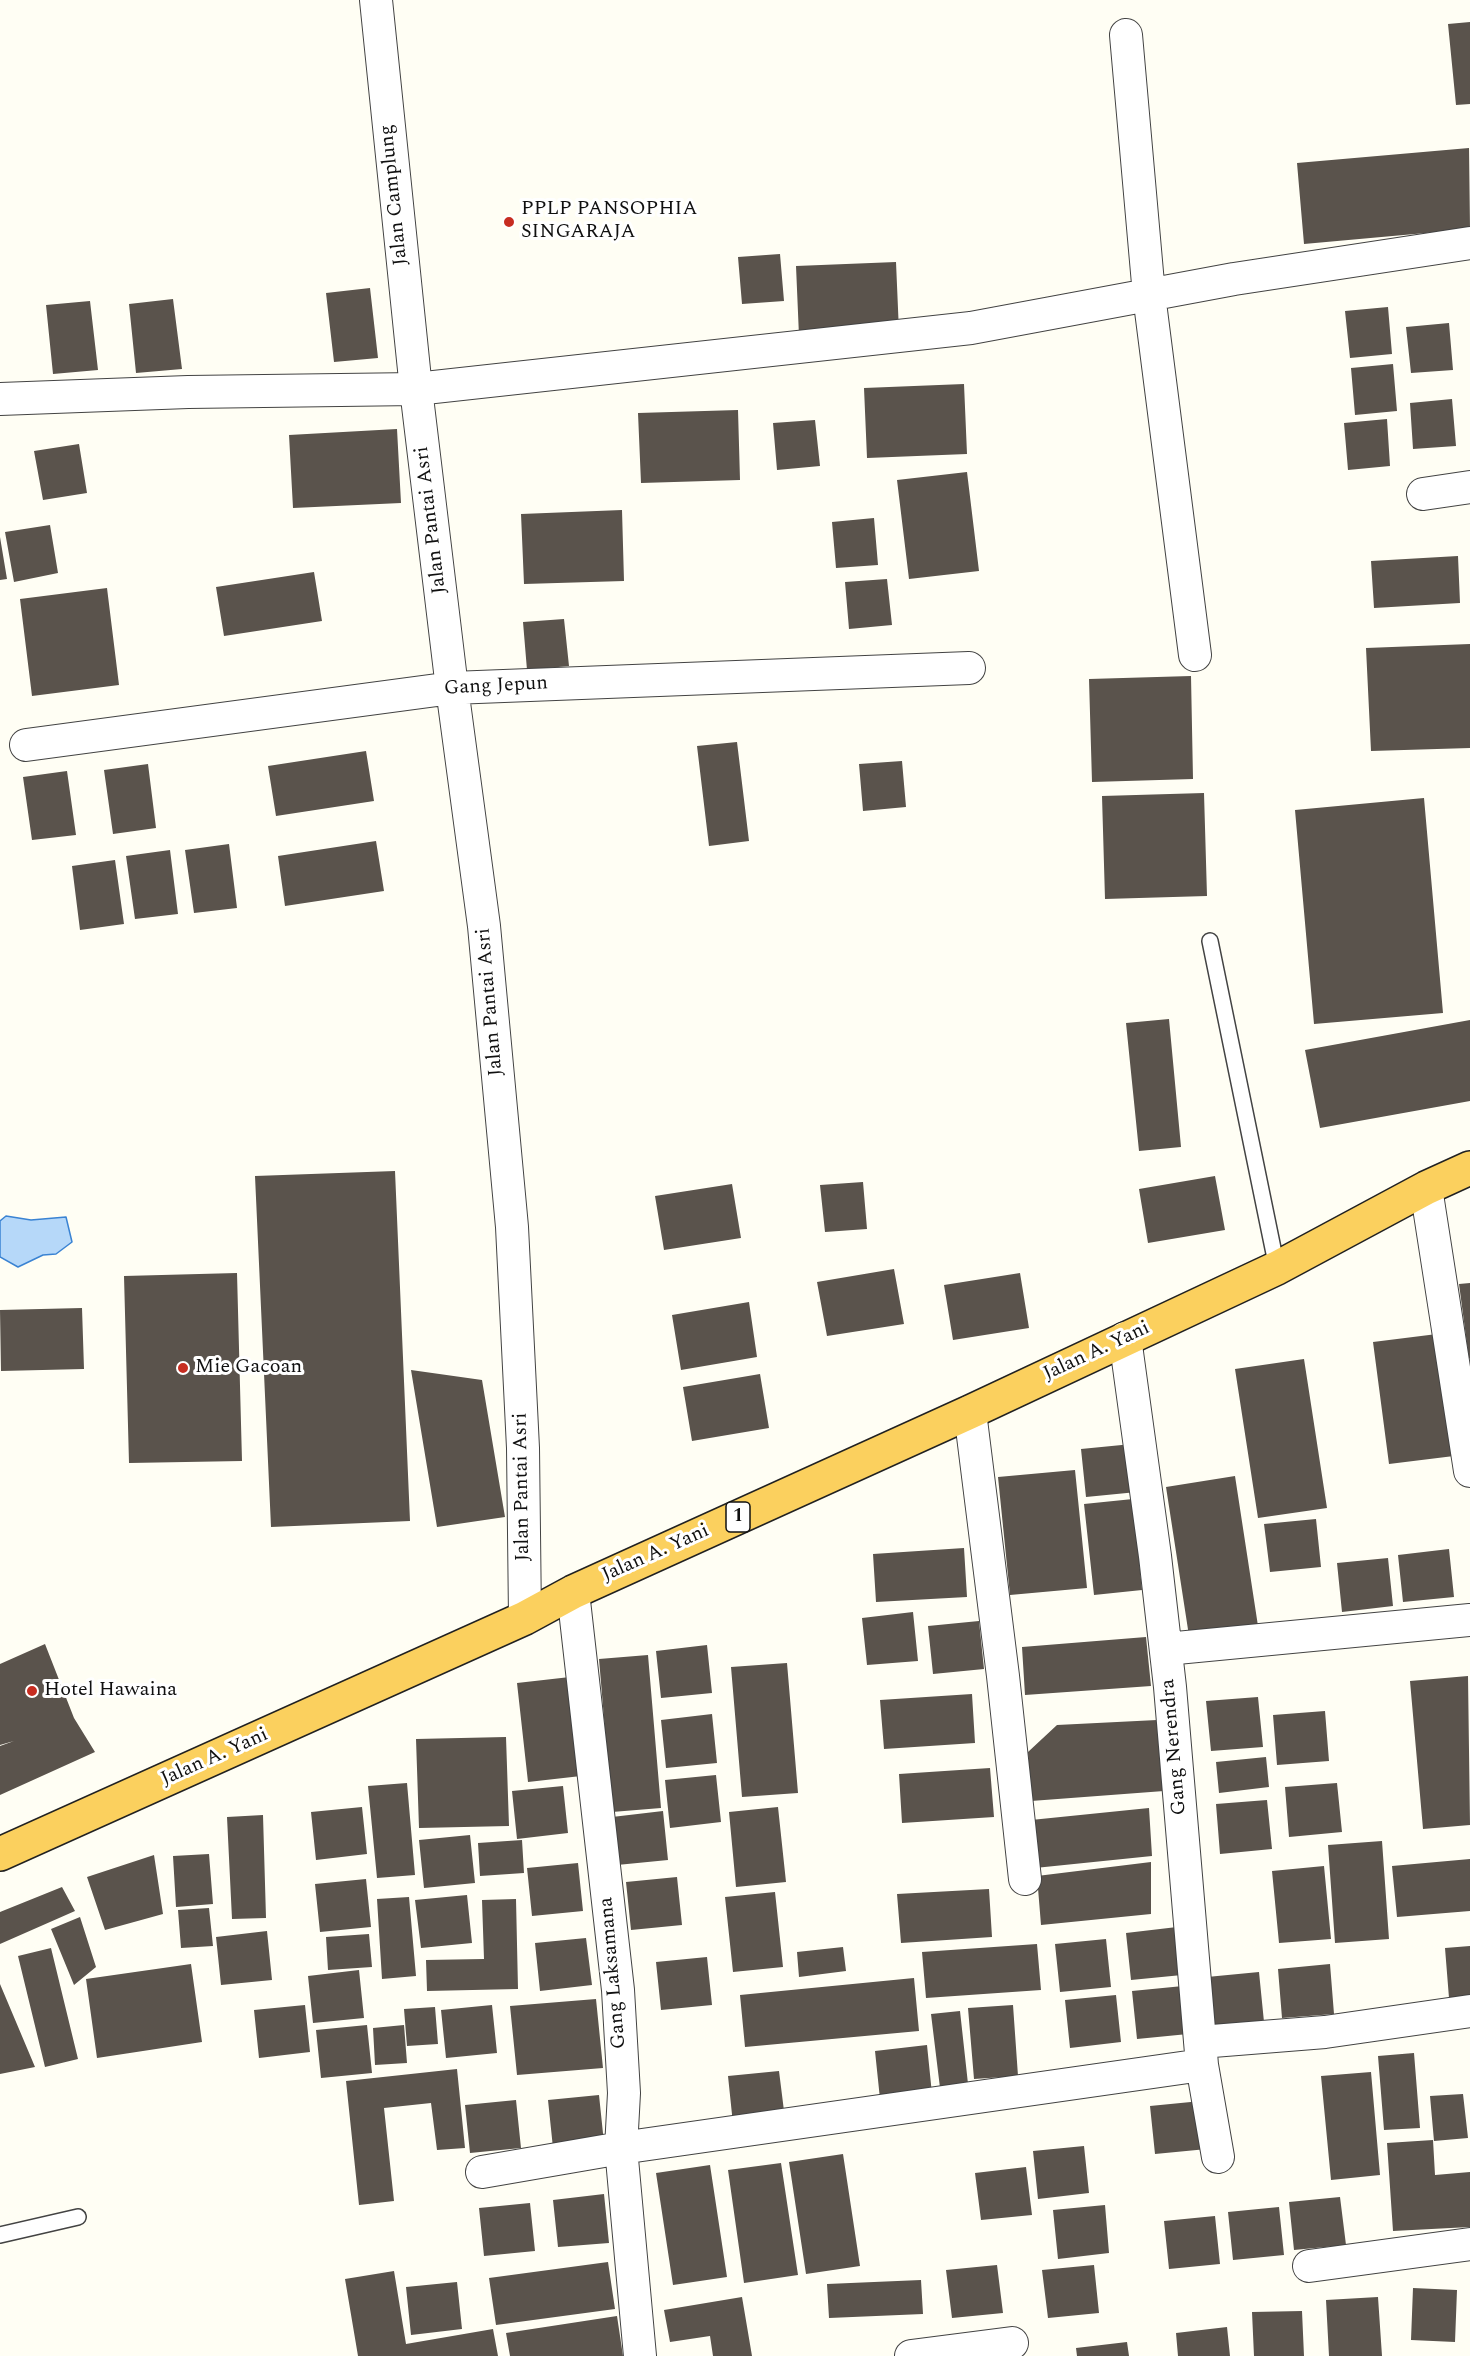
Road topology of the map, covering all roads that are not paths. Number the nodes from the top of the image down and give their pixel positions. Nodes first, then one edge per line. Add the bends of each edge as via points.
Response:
1 (376, 0) edge
2 (1126, 35) dead end
3 (1470, 243) edge
4 (1149, 295) junction
5 (416, 389) junction
6 (0, 399) edge
7 (1470, 488) edge
8 (1423, 494) dead end
9 (1195, 655) dead end
10 (969, 668) dead end
11 (452, 688) junction
12 (26, 744) dead end
13 (1210, 941) dead end
14 (1470, 1168) edge
15 (1426, 1188) junction
16 (1277, 1268) junction
17 (1125, 1338) junction
18 (970, 1412) junction
19 (1470, 1471) edge
20 (573, 1592) junction
21 (525, 1618) junction
22 (1470, 1620) edge
23 (1166, 1649) junction
24 (0, 1854) edge
25 (1025, 1879) dead end
26 (1470, 2011) edge
27 (1201, 2054) junction
28 (621, 2148) junction
29 (1218, 2157) dead end
30 (482, 2172) dead end
31 (78, 2217) dead end
32 (0, 2235) edge
33 (1470, 2244) edge
34 (1309, 2266) dead end
35 (1012, 2343) dead end
36 (639, 2356) edge
37 (911, 2356) edge

1 - 5 street, Jalan Camplung
2 - 4 street
3 - 4 street
4 - 5 street via 971,328
4 - 9 street
5 - 6 street
5 - 11 street, Jalan Pantai Asri
7 - 8 street
10 - 11 street, Gang Jepun
11 - 12 street, Gang Jepun
11 - 21 street, Jalan Pantai Asri via 484,926 512,1227 523,1448
13 - 16 lane
14 - 15 highway, Jalan A. Yani / 1
15 - 16 highway, Jalan A. Yani / 1
15 - 19 street
16 - 17 highway, Jalan A. Yani / 1
17 - 18 highway, Jalan A. Yani / 1
17 - 23 street, Gang Nerendra
18 - 20 highway, Jalan A. Yani / 1
18 - 25 street
20 - 21 highway, Jalan A. Yani / 1
20 - 28 street, Gang Laksamana via 618,1990 624,2093
21 - 24 highway, Jalan A. Yani / 1
22 - 23 street
23 - 27 street, Gang Nerendra
26 - 27 street
27 - 28 street
27 - 29 street, Gang Nerendra
28 - 30 street
28 - 36 street, Gang Laksamana
31 - 32 lane
33 - 34 street
35 - 37 street

